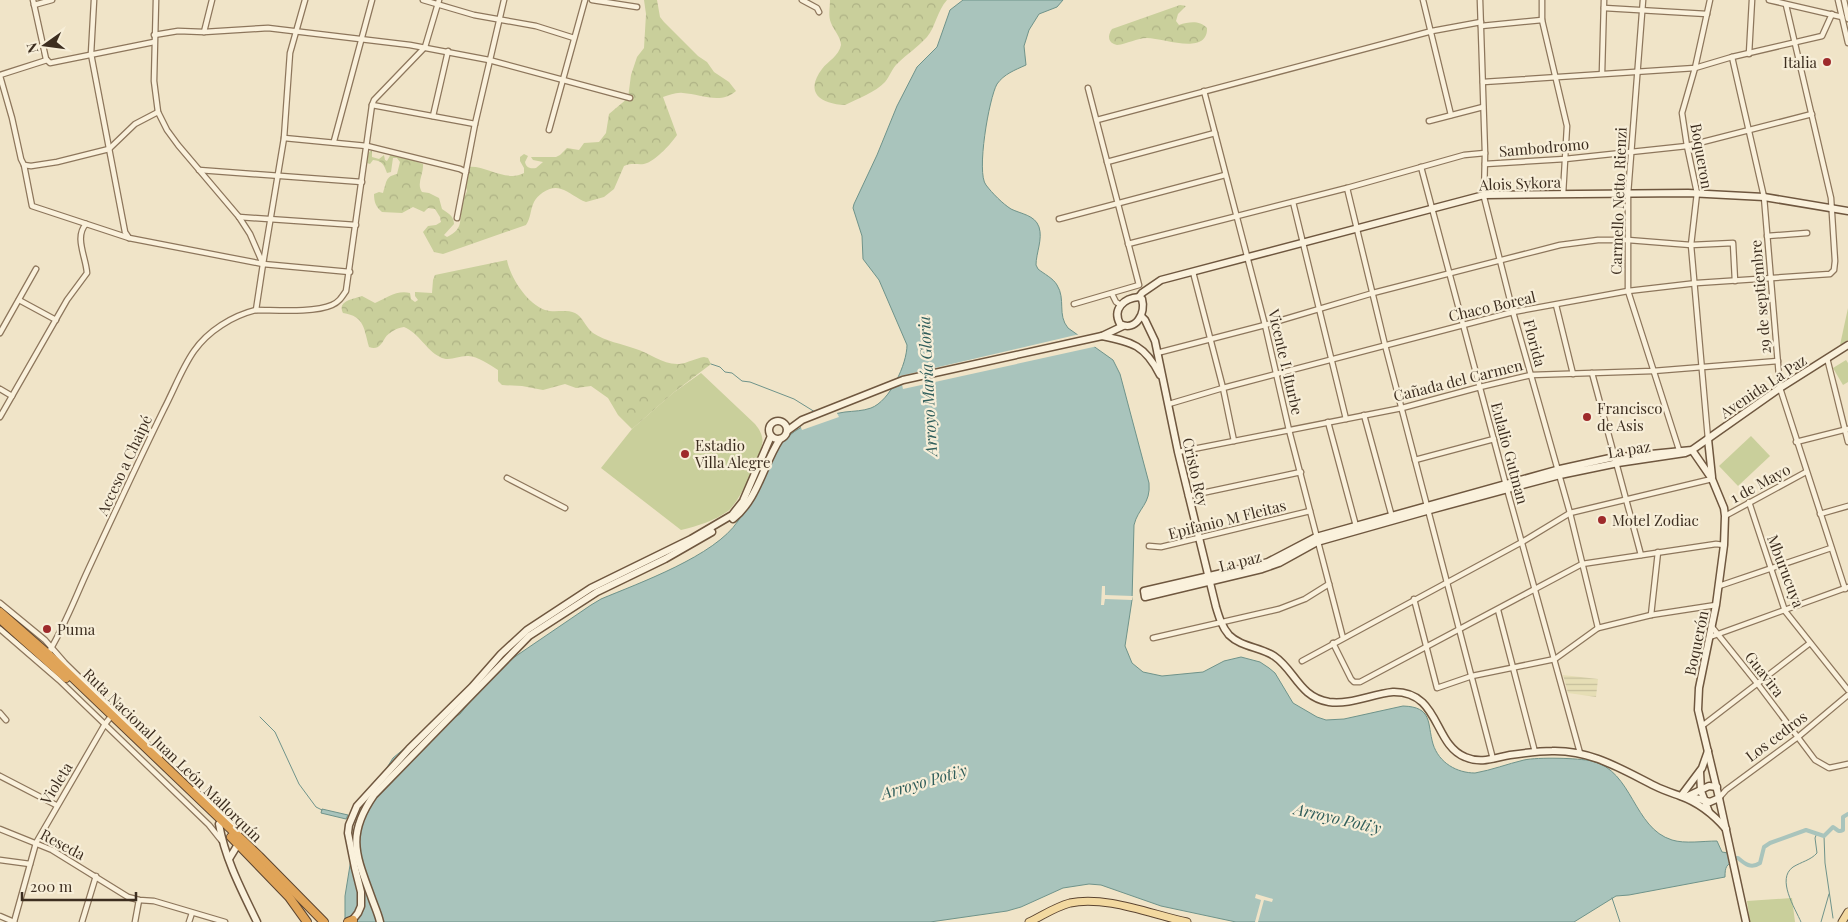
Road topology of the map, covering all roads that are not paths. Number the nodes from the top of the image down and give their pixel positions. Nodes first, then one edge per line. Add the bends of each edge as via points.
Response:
1 (52, 0) edge
2 (94, 0) edge
3 (156, 0) edge
4 (212, 0) edge
5 (305, 0) edge
6 (372, 0) edge
7 (423, 0) edge
8 (504, 0) edge
9 (585, 0) edge
10 (592, 0) edge
11 (802, 0) edge
12 (1424, 0) edge
13 (1480, 0) edge
14 (1542, 0) edge
15 (1604, 0) edge
16 (1643, 0) edge
17 (1710, 0) edge
18 (1752, 0) edge
19 (1769, 0) edge
20 (1838, 0) edge
21 (1844, 0) edge
22 (33, 2) edge
23 (439, 2) edge
24 (1786, 5) junction
25 (637, 7) dead end
26 (1604, 8) junction
27 (1643, 11) junction
28 (820, 12) dead end
29 (1707, 14) junction
30 (1832, 14) junction
31 (1846, 19) edge
32 (499, 20) junction
33 (1542, 20) junction
34 (1481, 24) junction
35 (1432, 30) junction
36 (295, 31) junction
37 (204, 32) junction
38 (154, 35) junction
39 (574, 38) junction
40 (362, 39) junction
41 (154, 42) junction
42 (1795, 43) junction
43 (1848, 43) edge
44 (426, 47) junction
45 (448, 51) junction
46 (91, 54) junction
47 (1749, 54) junction
48 (1732, 57) junction
49 (47, 60) junction
50 (489, 60) junction
51 (1695, 68) junction
52 (1637, 71) junction
53 (1602, 73) junction
54 (0, 75) edge
55 (1554, 76) junction
56 (563, 79) junction
57 (1483, 82) junction
58 (1088, 88) dead end
59 (1204, 91) junction
60 (630, 98) dead end
61 (372, 105) junction
62 (1484, 107) junction
63 (158, 112) junction
64 (1812, 114) junction
65 (1452, 115) junction
66 (433, 116) junction
67 (1097, 120) junction
68 (1429, 121) dead end
69 (475, 124) junction
70 (549, 130) dead end
71 (1747, 130) junction
72 (1215, 133) junction
73 (284, 138) junction
74 (334, 141) junction
75 (367, 146) junction
76 (1687, 146) junction
77 (110, 149) junction
78 (1630, 151) junction
79 (1485, 153) junction
80 (1565, 159) junction
81 (1107, 162) junction
82 (1485, 164) junction
83 (24, 165) junction
84 (1421, 167) junction
85 (199, 170) junction
86 (466, 172) junction
87 (1225, 175) junction
88 (278, 176) junction
89 (362, 182) junction
90 (1347, 188) junction
91 (1697, 193) junction
92 (1563, 194) junction
93 (1628, 194) junction
94 (1484, 195) junction
95 (1764, 197) junction
96 (1293, 202) junction
97 (1117, 203) junction
98 (1432, 208) junction
99 (1832, 209) junction
100 (1848, 211) edge
101 (239, 217) junction
102 (1236, 217) junction
103 (457, 218) dead end
104 (1059, 218) dead end
105 (272, 219) junction
106 (86, 224) junction
107 (356, 225) junction
108 (1357, 229) junction
109 (1807, 232) dead end
110 (1767, 236) junction
111 (129, 238) junction
112 (1628, 240) junction
113 (1302, 242) junction
114 (1128, 244) junction
115 (1690, 245) junction
116 (1247, 258) junction
117 (1500, 260) junction
118 (263, 264) junction
119 (36, 269) dead end
120 (350, 272) junction
121 (1193, 272) junction
122 (1450, 273) junction
123 (1771, 279) junction
124 (1735, 281) junction
125 (1694, 284) junction
126 (1628, 292) junction
127 (1373, 293) junction
128 (1112, 294) junction
129 (1141, 298) junction
130 (19, 300) junction
131 (1074, 304) dead end
132 (1121, 305) junction
133 (1556, 305) junction
134 (1319, 309) junction
135 (256, 310) junction
136 (1513, 312) junction
137 (1142, 317) junction
138 (1117, 319) junction
139 (56, 320) junction
140 (1136, 323) junction
141 (1265, 325) junction
142 (1463, 325) junction
143 (1123, 326) junction
144 (1147, 326) junction
145 (1112, 330) junction
146 (0, 333) edge
147 (1102, 336) junction
148 (1210, 338) junction
149 (1386, 345) junction
150 (1848, 345) edge
151 (1157, 353) junction
152 (1827, 358) junction
153 (1332, 360) junction
154 (1778, 361) junction
155 (1702, 366) junction
156 (1653, 371) junction
157 (1592, 373) junction
158 (1573, 374) junction
159 (1277, 375) junction
160 (1531, 375) junction
161 (1164, 383) junction
162 (1480, 387) junction
163 (1223, 388) junction
164 (1780, 388) junction
165 (0, 389) edge
166 (12, 396) junction
167 (1168, 404) junction
168 (1402, 408) junction
169 (1364, 415) junction
170 (0, 417) edge
171 (1346, 419) junction
172 (802, 420) junction
173 (1328, 422) junction
174 (784, 423) junction
175 (1846, 429) edge
176 (1289, 430) junction
177 (787, 431) junction
178 (771, 436) junction
179 (780, 439) junction
180 (1494, 439) junction
181 (1708, 439) junction
182 (1234, 441) junction
183 (1796, 442) junction
184 (1848, 442) edge
185 (1692, 450) junction
186 (1178, 452) junction
187 (1679, 453) junction
188 (1416, 460) junction
189 (1617, 460) junction
190 (1301, 472) junction
191 (1806, 472) junction
192 (1558, 473) junction
193 (507, 478) dead end
194 (1712, 479) junction
195 (1506, 487) junction
196 (1188, 496) junction
197 (1627, 500) junction
198 (1749, 502) junction
199 (1848, 506) edge
200 (565, 508) dead end
201 (1429, 508) junction
202 (1310, 511) junction
203 (1570, 513) junction
204 (1820, 514) junction
205 (1725, 516) junction
206 (1392, 518) junction
207 (1356, 528) junction
208 (1199, 539) junction
209 (1317, 539) junction
210 (1522, 542) junction
211 (1724, 545) junction
212 (1149, 546) dead end
213 (1831, 548) junction
214 (1658, 552) junction
215 (1641, 555) junction
216 (1582, 564) junction
217 (1770, 568) junction
218 (1209, 579) junction
219 (1448, 582) junction
220 (1329, 584) junction
221 (1719, 586) junction
222 (1846, 588) edge
223 (1536, 590) junction
224 (1414, 599) junction
225 (0, 602) edge
226 (1716, 605) junction
227 (1498, 610) junction
228 (1785, 610) junction
229 (0, 612) edge
230 (1651, 616) junction
231 (0, 619) edge
232 (1222, 624) junction
233 (1712, 627) junction
234 (1598, 628) junction
235 (0, 629) edge
236 (1460, 630) junction
237 (1719, 635) junction
238 (1153, 638) dead end
239 (1343, 638) junction
240 (1710, 638) junction
241 (1334, 643) junction
242 (1810, 643) junction
243 (1426, 648) junction
244 (48, 653) junction
245 (1555, 659) junction
246 (1302, 661) dead end
247 (1514, 668) junction
248 (1472, 676) junction
249 (1757, 684) junction
250 (1848, 690) edge
251 (1848, 695) edge
252 (0, 713) edge
253 (6, 720) dead end
254 (107, 721) junction
255 (1702, 726) junction
256 (1798, 737) junction
257 (1708, 750) junction
258 (1534, 752) junction
259 (1580, 753) junction
260 (1493, 759) junction
261 (1848, 764) edge
262 (1700, 771) junction
263 (0, 776) edge
264 (1717, 787) junction
265 (1702, 791) junction
266 (1685, 796) junction
267 (1720, 798) junction
268 (1704, 801) junction
269 (56, 805) junction
270 (1709, 812) junction
271 (219, 824) junction
272 (0, 829) edge
273 (1726, 829) junction
274 (222, 840) junction
275 (240, 842) junction
276 (36, 843) junction
277 (228, 859) junction
278 (0, 860) edge
279 (30, 864) junction
280 (96, 876) junction
281 (279, 878) junction
282 (298, 897) junction
283 (138, 900) junction
284 (1848, 912) edge
285 (192, 913) junction
286 (0, 916) edge
287 (351, 921) edge
288 (14, 922) edge
289 (82, 922) edge
290 (135, 922) edge
291 (189, 922) edge
292 (225, 922) edge
293 (257, 922) edge
294 (307, 922) edge
295 (324, 922) edge
296 (331, 922) edge
297 (380, 922) edge
298 (1028, 922) edge
299 (1187, 922) edge
300 (1746, 922) edge
301 (1842, 922) edge

1 - 22 street
2 - 46 street
3 - 38 street
4 - 37 street
5 - 36 street
6 - 40 street
7 - 23 street
8 - 32 street
9 - 39 street
10 - 25 street
11 - 28 street
12 - 35 street
13 - 34 street, Florida
14 - 33 street
15 - 26 street
16 - 27 street, Carmello Netto Rienzi
17 - 29 street, Boqueron
18 - 47 street
19 - 24 street
20 - 31 street
21 - 31 street
22 - 49 street
23 - 32 street
23 - 44 street
24 - 30 street
24 - 42 street
26 - 27 street
26 - 53 street
27 - 29 street
27 - 52 street, Carmello Netto Rienzi
29 - 51 street, Boqueron
30 - 31 street
30 - 42 street via 1822,36
31 - 43 street
32 - 39 street via 536,26
32 - 50 street
33 - 34 street
33 - 55 street
34 - 35 street
34 - 57 street, Florida
35 - 59 street
35 - 65 street
36 - 37 street via 268,28
36 - 40 street
36 - 73 street via 290,53
37 - 38 street via 178,31
38 - 41 street
39 - 56 street
40 - 44 street
40 - 74 street
41 - 46 street
41 - 63 street
42 - 47 street
42 - 64 street
44 - 45 street
44 - 61 street
45 - 50 street
45 - 66 street
46 - 49 street via 53,62
46 - 77 street
47 - 48 street
48 - 51 street
48 - 71 street, 29 de septiembre
49 - 54 street
50 - 56 street
50 - 69 street
51 - 52 street
51 - 76 street, Boqueron via 1682,113
52 - 53 street
52 - 78 street, Carmello Netto Rienzi
53 - 55 street
54 - 83 street
55 - 57 street
55 - 80 street via 1567,126
56 - 60 street
56 - 70 street
57 - 62 street, Florida
58 - 67 street
59 - 67 street
59 - 72 street, Vicente I. Iturbe
61 - 66 street
61 - 75 street
62 - 65 street
62 - 79 street, Florida
63 - 77 street via 135,124
63 - 85 street via 178,146
64 - 71 street, Sambodromo
64 - 99 street
65 - 68 street
66 - 69 street
67 - 81 street
69 - 86 street
71 - 76 street, Sambodromo
71 - 95 street, 29 de septiembre
72 - 81 street
72 - 87 street, Vicente I. Iturbe
73 - 74 street
73 - 88 street
74 - 75 street
75 - 86 street
75 - 89 street
76 - 78 street, Sambodromo
76 - 91 street, Boqueron
77 - 83 street via 57,162
77 - 111 street via 125,232
78 - 80 street, Sambodromo
78 - 93 street, Carmello Netto Rienzi
79 - 82 street, Florida
79 - 84 street via 1464,155
80 - 82 street, Sambodromo
80 - 92 street
81 - 97 street
82 - 94 street, Florida
83 - 106 street via 32,206
84 - 90 street
84 - 98 street, Eulalio Gutman
85 - 88 street
85 - 101 street
86 - 103 street
87 - 97 street
87 - 102 street, Vicente I. Iturbe
88 - 89 street
88 - 105 street
89 - 107 street
90 - 96 street
90 - 108 street
91 - 93 street, Alois Sykora
91 - 95 street, Alois Sykora
91 - 115 street, Boqueron
92 - 93 street, Alois Sykora
92 - 94 street, Alois Sykora
93 - 112 street, Carmello Netto Rienzi
94 - 98 street, Alois Sykora
94 - 117 street, Florida
95 - 99 street, Alois Sykora
95 - 110 street, 29 de septiembre
96 - 102 street
96 - 113 street
97 - 104 street
97 - 114 street
98 - 108 street, Alois Sykora
98 - 122 street, Eulalio Gutman
99 - 100 street, Alois Sykora
99 - 123 street, Chaco Boreal via 1834,270 1830,274
101 - 105 street
101 - 118 street
102 - 114 street
102 - 116 street, Vicente I. Iturbe
105 - 107 street
105 - 118 street
106 - 111 street
106 - 139 street via 80,236 86,273
107 - 120 street
108 - 113 street, Alois Sykora
108 - 127 street
109 - 110 street
110 - 123 street, 29 de septiembre
111 - 118 street
112 - 115 street
112 - 117 street via 1560,245
112 - 126 street, Carmello Netto Rienzi
113 - 116 street, Alois Sykora
113 - 134 street
114 - 128 street via 1139,285
115 - 124 street via 1733,243
115 - 125 street, Boqueron
116 - 121 street, Alois Sykora
116 - 141 street, Vicente I. Iturbe
117 - 122 street
117 - 136 street, Florida
118 - 120 street
118 - 135 street
119 - 130 street
120 - 135 street via 346,291 333,305 320,309
121 - 129 street, Alois Sykora via 1157,282 1142,293
121 - 148 street
122 - 127 street
122 - 142 street, Eulalio Gutman
123 - 124 street, Chaco Boreal
123 - 154 street, 29 de septiembre
124 - 125 street, Chaco Boreal
125 - 126 street, Chaco Boreal
125 - 155 street, Boqueron
126 - 133 street, Chaco Boreal
126 - 156 street, Carmello Netto Rienzi
127 - 134 street
127 - 149 street
128 - 131 street
128 - 132 street
129 - 132 street via 1126,300
129 - 137 street
130 - 139 street
130 - 146 street
132 - 138 street
133 - 136 street, Chaco Boreal
133 - 158 street
134 - 141 street
134 - 153 street
135 - 244 street, Acceso a Chaipé via 230,320 194,351 144,450 61,633
136 - 142 street, Chaco Boreal
136 - 160 street, Florida
137 - 140 street
137 - 144 street, Cristo Rey
138 - 143 street
138 - 145 street
139 - 166 street
140 - 143 street
140 - 144 street
141 - 148 street
141 - 159 street, Vicente I. Iturbe
142 - 149 street, Chaco Boreal
142 - 162 street, Eulalio Gutman
143 - 145 street
144 - 151 street, Cristo Rey
145 - 147 street
147 - 161 street via 1136,346 1147,355
147 - 172 street via 903,380
148 - 151 street
148 - 163 street
149 - 153 street, Chaco Boreal
149 - 168 street
150 - 152 street, Avenida La Paz
151 - 161 street, Cristo Rey
152 - 164 street, Avenida La Paz
152 - 175 street
153 - 159 street, Chaco Boreal
153 - 171 street
154 - 155 street, Cañada del Carmen
154 - 164 street, 29 de septiembre
155 - 156 street, Cañada del Carmen
155 - 181 street, Boqueron
156 - 157 street, Cañada del Carmen
156 - 187 street, Carmello Netto Rienzi
157 - 158 street, Cañada del Carmen
157 - 189 street
158 - 160 street, Cañada del Carmen
159 - 163 street, Chaco Boreal
159 - 176 street, Vicente I. Iturbe
160 - 162 street, Cañada del Carmen
160 - 192 street, Florida
161 - 167 street, Cristo Rey
162 - 168 street, Cañada del Carmen
162 - 180 street, Eulalio Gutman
163 - 167 street, Chaco Boreal
163 - 182 street
164 - 181 street, Avenida La Paz
164 - 183 street, 29 de septiembre
165 - 166 street
166 - 170 street
167 - 186 street, Cristo Rey
168 - 169 street, Cañada del Carmen
168 - 188 street
169 - 171 street, Cañada del Carmen
169 - 206 street
171 - 173 street, Cañada del Carmen
172 - 174 street
172 - 177 street
173 - 176 street, Cañada del Carmen
173 - 207 street
174 - 177 street
174 - 178 street via 778,420 770,424
175 - 183 street
175 - 184 street
176 - 182 street, Cañada del Carmen
176 - 190 street, Vicente I. Iturbe
177 - 179 street
178 - 179 street
178 - 287 street via 743,501 732,515 699,535 591,588 528,630 501,654 357,806 349,825 349,840 362,892 361,906
179 - 297 street via 751,498 736,517 692,545 597,592 529,636 364,808 357,828 356,848
180 - 188 street
180 - 195 street, Eulalio Gutman
181 - 185 street, Avenida La Paz
181 - 194 street
182 - 186 street, Cañada del Carmen
183 - 191 street, 29 de septiembre
185 - 187 street, La paz
185 - 194 street, Boquerón
186 - 196 street, Cristo Rey
187 - 189 street, La paz
188 - 201 street
189 - 192 street, La paz
189 - 197 street
190 - 196 street
190 - 202 street, Vicente I. Iturbe
191 - 198 street, 1 de Mayo
191 - 204 street, 29 de septiembre
192 - 195 street, La paz
192 - 203 street, Florida
193 - 200 street
194 - 197 street
194 - 205 street, Boquerón
195 - 201 street, La paz
195 - 210 street, Eulalio Gutman
196 - 208 street, Cristo Rey
197 - 203 street
197 - 215 street
198 - 205 street, 1 de Mayo
198 - 217 street, Mburucuya
199 - 204 street
201 - 206 street, La paz
201 - 219 street
202 - 208 street, Epifanio M Fleitas
202 - 209 street, Vicente I. Iturbe
203 - 210 street
203 - 216 street, Florida
204 - 213 street, 29 de septiembre
205 - 211 street, Boquerón
206 - 207 street, La paz
207 - 209 street, La paz
208 - 212 street, Epifanio M Fleitas via 1161,547
208 - 218 street, Cristo Rey
209 - 218 street, La paz via 1271,566
209 - 220 street, Vicente I. Iturbe
210 - 219 street
210 - 223 street, Eulalio Gutman
211 - 214 street
211 - 221 street, Boquerón
213 - 217 street
213 - 222 street, 29 de septiembre
214 - 215 street
214 - 230 street
215 - 216 street
216 - 223 street
216 - 234 street, Florida
217 - 221 street
217 - 228 street, Mburucuya
218 - 218 street, La paz via 1144,591 1145,596
218 - 232 street, Cristo Rey
219 - 224 street
219 - 236 street
220 - 232 street via 1294,605
220 - 239 street, Vicente I. Iturbe
221 - 226 street, Boquerón
222 - 228 street
223 - 227 street
223 - 245 street, Eulalio Gutman
224 - 239 street
224 - 243 street
225 - 244 street
226 - 230 street
226 - 233 street, Boquerón
227 - 236 street
227 - 247 street
228 - 237 street
228 - 242 street, Mburucuya
229 - 244 highway, Ruta Nacional Juan León Mallorquín
230 - 234 street
231 - 244 highway, Ruta Nacional Juan León Mallorquín
232 - 238 street
232 - 260 street via 1237,641 1274,656 1301,687 1318,698 1339,702 1384,693 1405,693 1427,706 1449,744 1459,754 1476,761
233 - 237 street, Guavira
233 - 240 street, Boquerón
234 - 245 street
235 - 254 street
236 - 243 street
236 - 248 street
237 - 240 street
237 - 249 street, Guavira
239 - 241 street
240 - 255 street, Boquerón via 1699,688 1698,710
241 - 243 street via 1351,679 1357,683
241 - 246 street
242 - 249 street
242 - 250 street, Mburucuya
243 - 248 street via 1437,688
244 - 254 highway, Ruta Nacional Juan León Mallorquín
244 - 275 highway, Ruta Nacional Juan León Mallorquín
244 - 281 street via 253,846
245 - 247 street
245 - 259 street, Eulalio Gutman
247 - 248 street
247 - 258 street
248 - 260 street
249 - 255 street
249 - 256 street, Guavira
251 - 256 street, Los cedros
252 - 253 street
254 - 269 street, Violeta
254 - 271 highway, Ruta Nacional Juan León Mallorquín
254 - 274 street
255 - 257 street, Boquerón
256 - 261 street, Guavira via 1823,766
256 - 267 street, Los cedros via 1726,790
257 - 262 street
257 - 264 street, Boquerón
258 - 259 street
258 - 260 street
259 - 266 street via 1610,762 1658,788
262 - 265 street
262 - 266 street
263 - 269 street
264 - 265 street via 1709,786
264 - 267 street, Boquerón
265 - 266 street
265 - 268 street
266 - 268 street
266 - 270 street
267 - 268 street
267 - 273 street, Boquerón
268 - 270 street
269 - 276 street, Violeta
270 - 273 street
271 - 274 street
271 - 275 highway, Ruta Nacional Juan León Mallorquín
272 - 276 street, Reseda
273 - 300 street, Boquerón
274 - 277 street
275 - 277 street
275 - 281 highway, Ruta Nacional Juan León Mallorquín
275 - 294 highway, Ruta Nacional Juan León Mallorquín
276 - 279 street, Violeta
276 - 280 street, Reseda
277 - 293 street
278 - 279 street
279 - 288 street, Violeta
280 - 283 street, Reseda
280 - 289 street
281 - 282 highway, Ruta Nacional Juan León Mallorquín
282 - 295 highway, Ruta Nacional Juan León Mallorquín
282 - 296 highway
283 - 285 street, Reseda
283 - 290 street
284 - 301 main road
285 - 291 street
285 - 292 street, Reseda
286 - 288 street
298 - 299 main road via 1063,906 1084,902 1124,906

